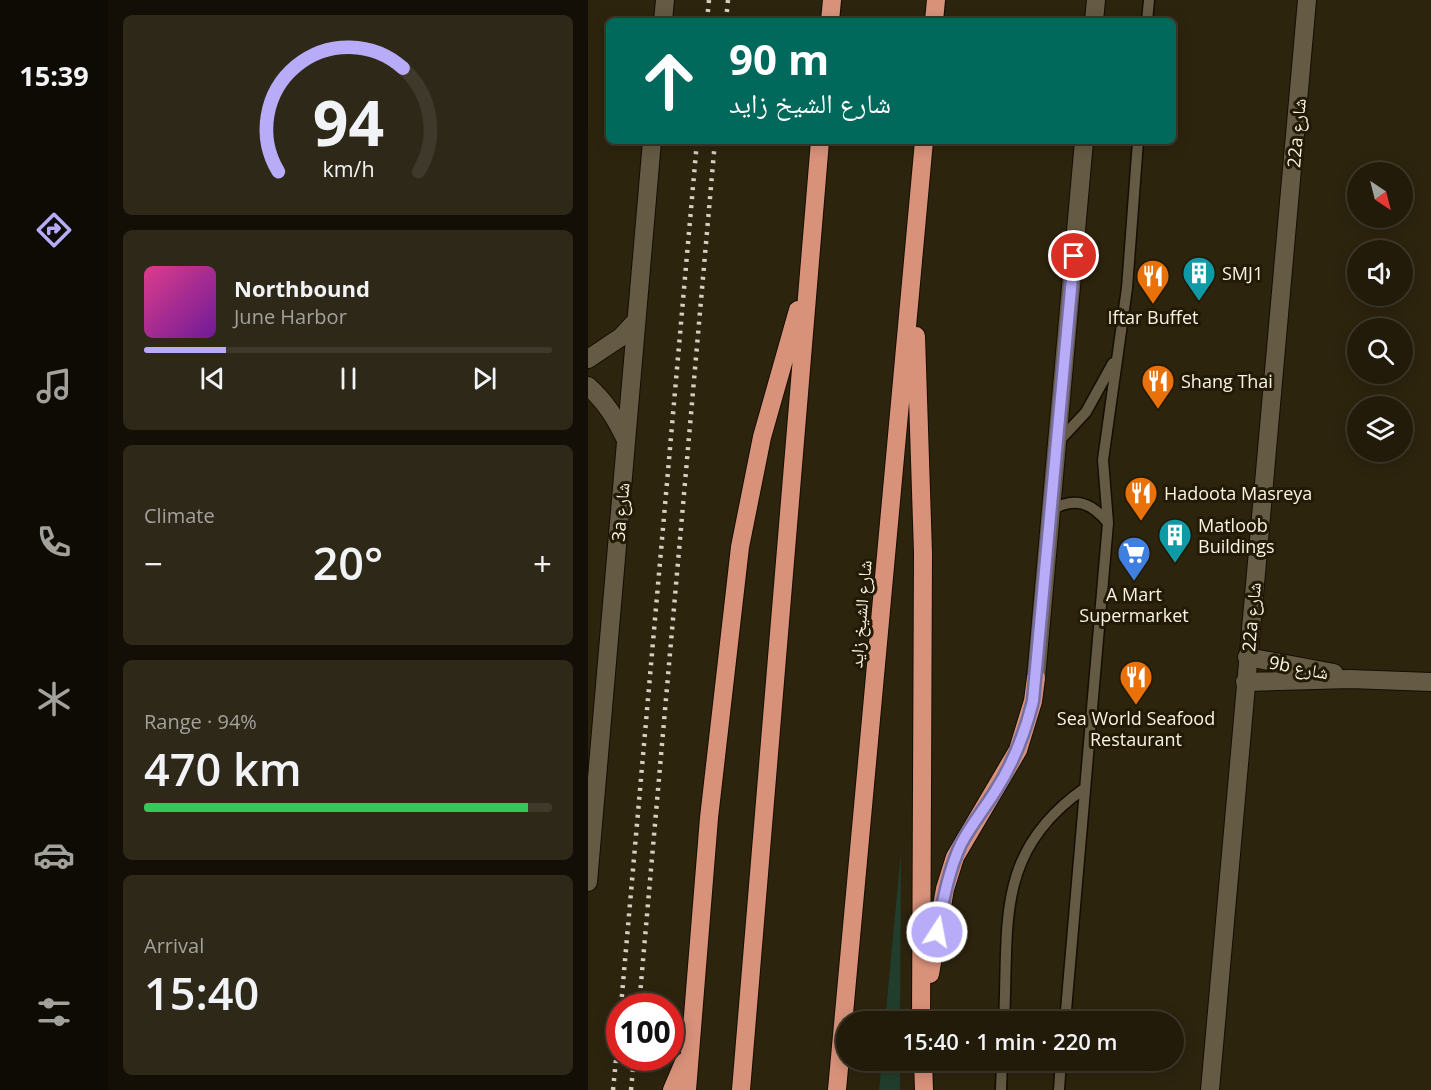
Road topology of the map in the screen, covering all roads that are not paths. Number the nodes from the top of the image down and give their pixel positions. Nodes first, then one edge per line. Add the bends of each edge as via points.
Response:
1 (665, 0) edge
2 (832, 0) edge
3 (936, 0) edge
4 (1096, 0) edge
5 (1149, 0) edge
6 (1307, 0) edge
7 (663, 18) edge
8 (830, 18) edge
9 (934, 18) edge
10 (1094, 18) edge
11 (1148, 18) edge
12 (652, 144) edge
13 (820, 144) edge
14 (924, 144) edge
15 (1084, 144) edge
16 (1138, 144) edge
17 (808, 277) junction
18 (912, 284) junction
19 (636, 321) junction
20 (1117, 355) junction
21 (588, 359) edge
22 (588, 386) edge
23 (626, 440) junction
24 (1059, 441) junction
25 (1052, 510) junction
26 (1108, 523) junction
27 (1247, 657) junction
28 (1036, 678) joint
29 (1350, 679) junction
30 (1245, 682) junction
31 (1426, 685) edge
32 (1085, 788) junction
33 (591, 808) edge
34 (588, 882) edge
35 (921, 1011) edge
36 (923, 1011) edge
37 (1005, 1011) edge
38 (1066, 1011) edge
39 (691, 1047) junction
40 (923, 1071) edge
41 (1002, 1071) edge
42 (1060, 1071) edge
43 (672, 1090) edge
44 (687, 1090) edge
45 (741, 1090) edge
46 (837, 1090) edge
47 (924, 1090) edge
48 (1001, 1090) edge
49 (1059, 1090) edge
50 (1210, 1090) edge

1 - 7 street
2 - 8 highway
3 - 9 highway
4 - 10 street
5 - 11 lane
6 - 27 street, 22a شارع
12 - 19 street, 3a شارع
13 - 17 highway
14 - 18 highway, شارع الشيخ زايد
15 - 24 street
16 - 20 lane via 1127,288
17 - 39 highway via 762,437 740,547 709,818
17 - 45 highway
18 - 35 highway via 923,554
18 - 46 highway, شارع الشيخ زايد
19 - 21 street via 621,337
19 - 23 street, 3a شارع
20 - 24 lane via 1086,412
20 - 26 lane via 1103,460
22 - 23 street via 615,417
23 - 33 street, 3a شارع
24 - 25 street
25 - 26 lane via 1069,502 1088,504
25 - 28 street
26 - 32 lane
27 - 29 street, 9b شارع
27 - 30 street, 22a شارع
28 - 36 highway via 1018,750 962,842 950,873
29 - 30 street, 9b شارع
29 - 31 street, 9b شارع
30 - 50 street, 22a شارع
32 - 37 lane via 1051,814 1022,856 1014,880
32 - 38 lane
33 - 34 street, 3a شارع
39 - 43 highway
39 - 44 highway
40 - 47 highway
41 - 48 lane
42 - 49 lane

